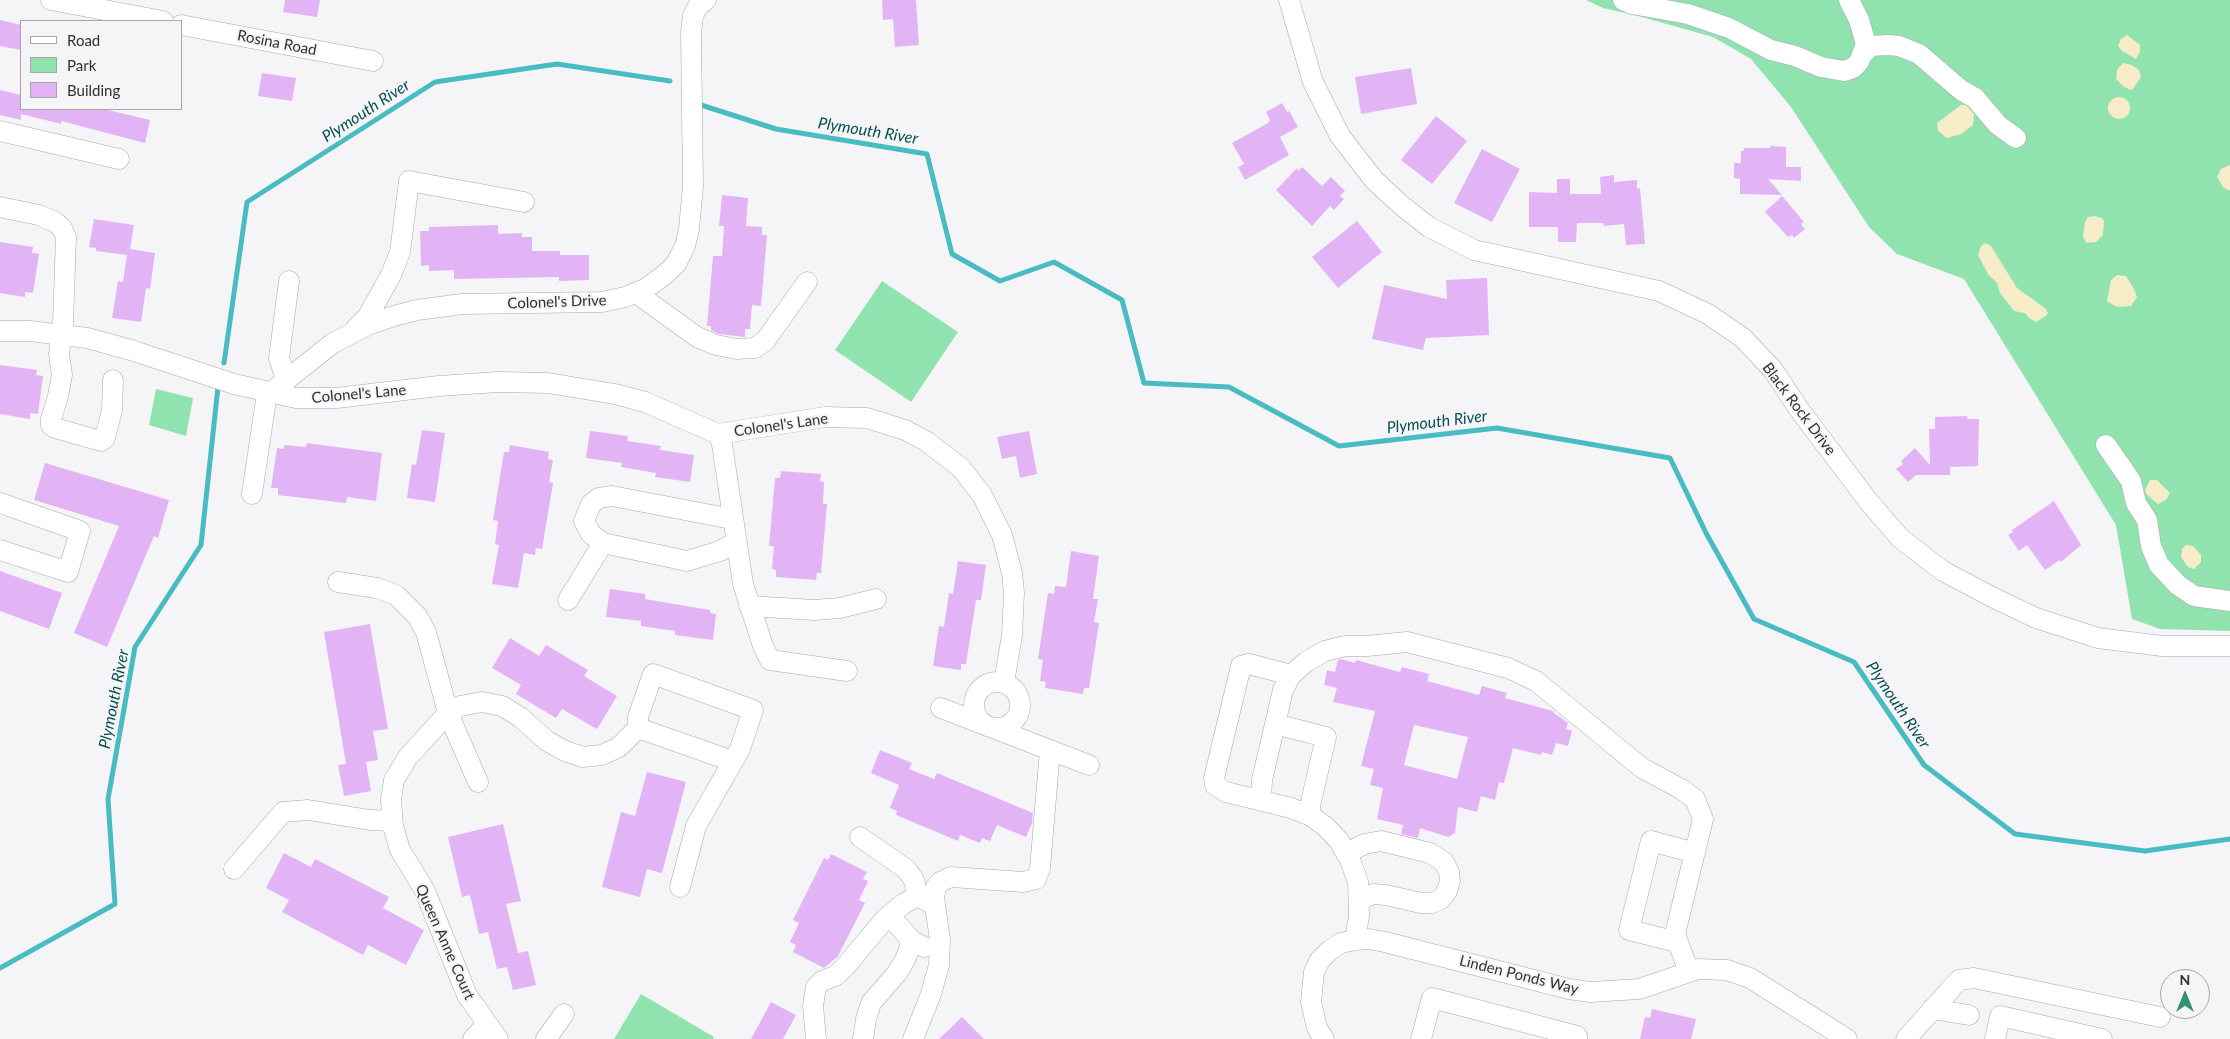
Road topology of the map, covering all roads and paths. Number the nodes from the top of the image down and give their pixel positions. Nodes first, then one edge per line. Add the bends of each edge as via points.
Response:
1 (51, 0) edge
2 (706, 0) edge
3 (1289, 0) edge
4 (1623, 0) edge
5 (1849, 0) edge
6 (159, 20) edge
7 (182, 25) edge
8 (1864, 52) junction
9 (373, 61) dead end
10 (0, 131) edge
11 (2016, 138) dead end
12 (119, 159) dead end
13 (524, 202) dead end
14 (0, 207) edge
15 (289, 280) dead end
16 (808, 282) dead end
17 (636, 293) junction
18 (0, 331) edge
19 (351, 333) junction
20 (62, 334) junction
21 (286, 379) junction
22 (113, 380) dead end
23 (268, 393) junction
24 (718, 434) junction
25 (2106, 446) dead end
26 (252, 494) dead end
27 (0, 503) edge
28 (732, 518) junction
29 (736, 542) junction
30 (603, 543) junction
31 (0, 550) edge
32 (338, 582) dead end
33 (876, 599) dead end
34 (568, 600) dead end
35 (2230, 601) edge
36 (750, 606) junction
37 (2230, 646) edge
38 (847, 671) dead end
39 (1291, 675) junction
40 (1004, 683) junction
41 (941, 708) dead end
42 (448, 713) junction
43 (1275, 724) junction
44 (989, 726) junction
45 (638, 728) junction
46 (1050, 750) junction
47 (732, 761) junction
48 (1089, 765) dead end
49 (478, 782) dead end
50 (1261, 801) junction
51 (1311, 816) junction
52 (392, 821) junction
53 (860, 837) dead end
54 (1695, 853) junction
55 (1346, 854) junction
56 (234, 869) dead end
57 (680, 886) dead end
58 (926, 900) junction
59 (1360, 900) junction
60 (889, 915) junction
61 (1355, 940) junction
62 (912, 941) junction
63 (1677, 942) junction
64 (940, 954) junction
65 (1689, 972) junction
66 (1932, 1009) junction
67 (564, 1014) dead end
68 (1969, 1015) dead end
69 (2160, 1017) dead end
70 (492, 1032) edge
71 (473, 1039) edge
72 (546, 1039) edge
73 (816, 1039) edge
74 (863, 1039) edge
75 (913, 1039) edge
76 (1324, 1039) edge
77 (1421, 1039) edge
78 (1577, 1039) edge
79 (1847, 1039) edge
80 (1906, 1039) edge
81 (1995, 1039) edge
82 (2102, 1039) edge

1 - 6 street
2 - 17 street, Colonel's Drive via 693,16 691,32 692,186 685,246 676,264
3 - 37 street, Black Rock Drive via 1314,82 1340,136 1374,180 1429,226 1474,250 1659,291 1708,314 1742,338 1773,370 1800,412 1901,539 1943,571 1992,597 2036,618 2098,638 2162,646
4 - 8 street via 1688,14 1729,28 1771,50 1835,71 1853,68
5 - 8 street via 1864,32
7 - 9 street, Rosina Road
8 - 11 street via 1870,46 1888,44 1919,54 1975,98 1998,124
10 - 12 street
13 - 19 street via 410,181 400,252 368,316
14 - 20 street via 39,215 62,228 66,238 66,256
15 - 21 street via 279,358
16 - 17 street via 765,342 755,348 737,349 697,337
17 - 19 street, Colonel's Drive via 593,303 440,306 394,316
18 - 20 street, Colonel's Lane
19 - 21 street, Colonel's Drive
20 - 22 street via 59,354 62,375 51,419 55,428 101,441 112,410
20 - 23 street, Colonel's Lane via 131,350
21 - 23 street, Colonel's Drive
23 - 24 street, Colonel's Lane via 322,399 478,384 548,383 645,402
23 - 26 street
24 - 28 street, Colonel's Lane
24 - 40 street, Colonel's Lane via 825,417 867,418 905,430 947,455 982,495 1002,535 1012,573 1014,613
25 - 35 street via 2131,481 2136,503 2147,520 2151,546 2159,565 2194,596
27 - 31 street via 80,531 68,572
28 - 29 street, Colonel's Lane
28 - 30 street via 612,496 599,498 590,504 584,520 590,534
29 - 30 street via 720,552 687,561
29 - 36 street, Colonel's Lane
30 - 34 street
32 - 42 street via 378,588 396,595 417,616 426,632
33 - 36 street via 840,608 814,610
36 - 38 street, Colonel's Lane via 770,660
39 - 43 street via 1283,690
39 - 50 street via 1249,664 1241,666 1214,778 1215,785 1226,792
39 - 54 street via 1325,650 1407,642 1508,668 1536,681 1642,768 1695,799 1703,819
40 - 44 street via 986,684 975,696 974,711 982,723
40 - 44 street via 1019,696 1019,712 1004,727
41 - 44 street
42 - 45 street, Queen Anne Court via 460,706 482,702 502,706 547,741 583,756 602,755 619,747
42 - 49 street
42 - 52 street, Queen Anne Court via 408,757 394,780
43 - 50 street via 1262,780
43 - 51 street via 1326,737 1310,806
44 - 46 street
45 - 47 street
45 - 47 street via 638,717 653,674 753,710 740,749
46 - 48 street
46 - 58 street via 1040,868 1036,879 1023,882 951,877 940,882
47 - 57 street via 696,826
50 - 51 street
51 - 55 street via 1340,842
52 - 56 street via 308,810 283,812
52 - 70 street, Queen Anne Court via 400,850 424,889 467,994
53 - 58 street via 906,870
54 - 63 street via 1675,934
54 - 63 street via 1651,841 1629,930
55 - 59 street via 1358,882
55 - 59 street via 1364,844 1381,841 1430,853 1444,862 1449,872 1447,891 1432,903 1373,894
58 - 60 street via 903,904
58 - 64 street via 940,940
59 - 61 street
60 - 62 street
60 - 73 street via 846,967 816,987 813,1006
61 - 65 street, Linden Ponds Way via 1385,942 1590,992 1639,989
61 - 76 street, Linden Ponds Way via 1330,950 1314,972 1311,1002 1317,1028
62 - 64 street
62 - 74 street via 905,960 871,1004
63 - 65 street
64 - 75 street via 935,984
65 - 79 street, Linden Ponds Way via 1713,968 1739,973
66 - 68 street
66 - 69 street via 1960,980 1974,978
66 - 80 street
67 - 72 street
70 - 71 street
77 - 78 street via 1432,998 1577,1036
81 - 82 street via 2000,1016

